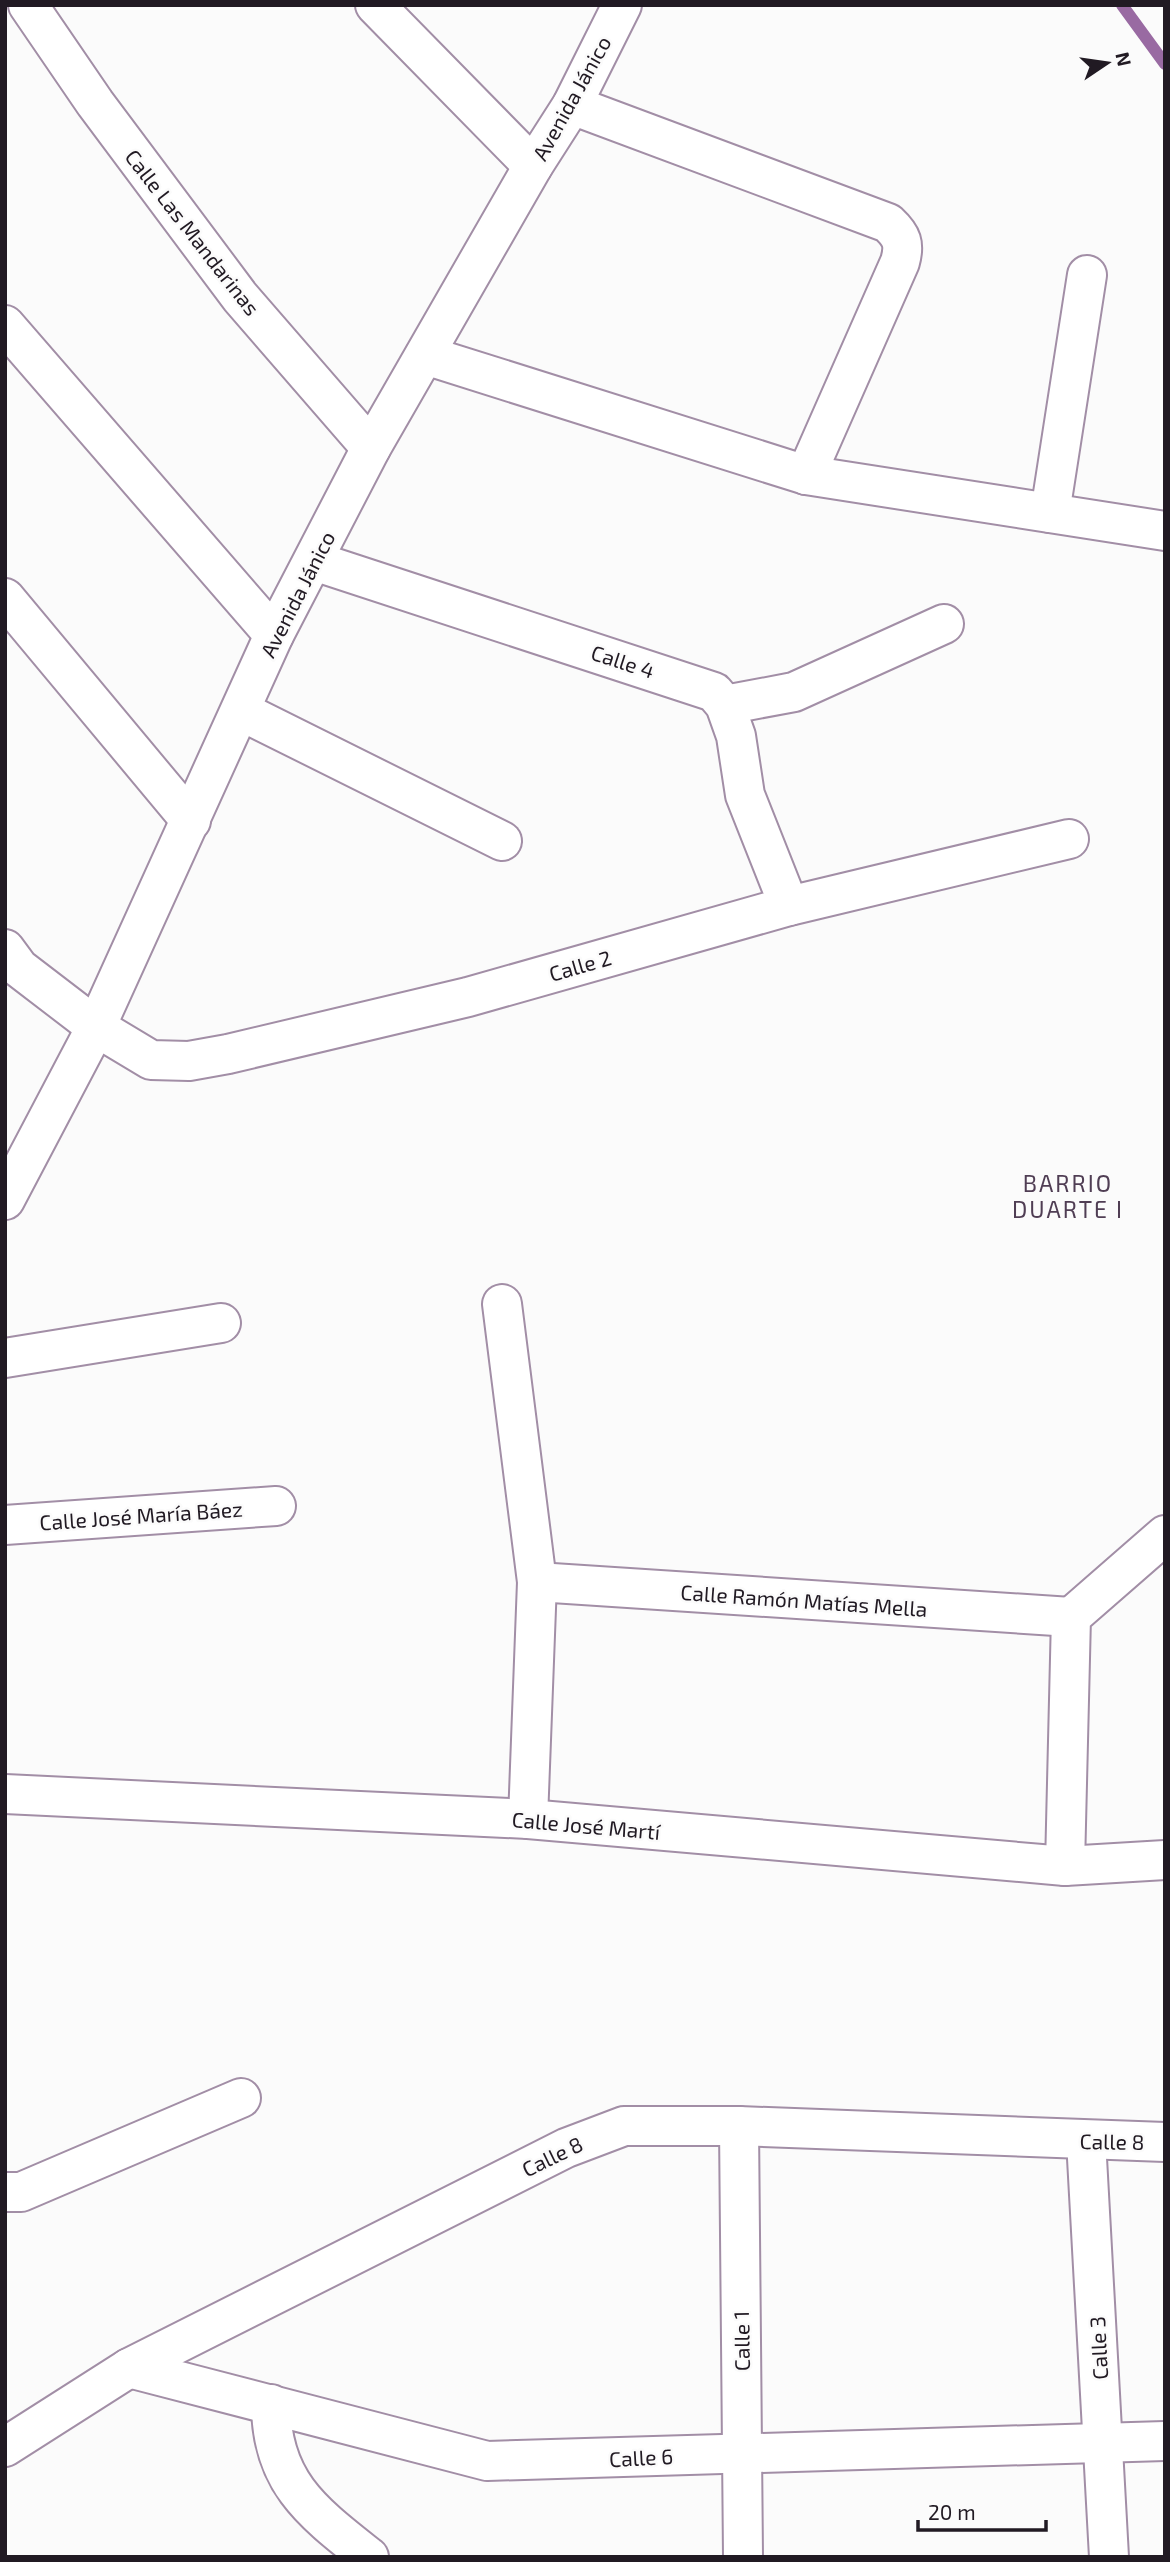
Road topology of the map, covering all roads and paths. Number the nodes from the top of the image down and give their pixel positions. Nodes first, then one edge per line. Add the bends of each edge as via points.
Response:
1 (28, 5) edge
2 (622, 5) edge
3 (386, 9) edge
4 (572, 105) junction
5 (533, 166) junction
6 (1087, 275) dead end
7 (5, 324) edge
8 (425, 355) junction
9 (371, 448) junction
10 (806, 475) junction
11 (1050, 513) junction
12 (1165, 531) edge
13 (314, 561) junction
14 (5, 598) edge
15 (944, 624) dead end
16 (274, 635) junction
17 (725, 705) junction
18 (241, 710) junction
19 (191, 821) junction
20 (1069, 839) dead end
21 (502, 841) dead end
22 (789, 906) junction
23 (10, 962) edge
24 (96, 1027) junction
25 (5, 1199) edge
26 (502, 1304) dead end
27 (221, 1322) dead end
28 (5, 1358) edge
29 (276, 1506) dead end
30 (5, 1525) edge
31 (1165, 1535) edge
32 (537, 1582) junction
33 (1071, 1617) junction
34 (5, 1794) edge
35 (528, 1819) junction
36 (1165, 1860) edge
37 (1065, 1866) junction
38 (241, 2098) dead end
39 (739, 2126) junction
40 (1086, 2140) junction
41 (1165, 2142) edge
42 (5, 2192) edge
43 (129, 2368) junction
44 (271, 2404) junction
45 (1165, 2441) edge
46 (1104, 2445) junction
47 (5, 2446) edge
48 (742, 2452) junction
49 (369, 2557) edge
50 (743, 2557) edge
51 (1108, 2557) edge

1 - 9 street, Calle Las Mandarinas via 240,297
2 - 4 street, Avenida Jánico
3 - 5 street
4 - 5 street, Avenida Jánico
4 - 10 street via 888,223 900,234 904,247 900,262
5 - 8 street, Avenida Jánico
6 - 11 street
7 - 16 street
8 - 9 street, Avenida Jánico
8 - 10 street
9 - 13 street, Avenida Jánico
10 - 11 street
11 - 12 street
13 - 16 street, Avenida Jánico
13 - 17 street, Calle 4 via 697,685 714,692
14 - 19 street
15 - 17 street via 794,692
16 - 18 street, Avenida Jánico
17 - 22 street via 736,736 745,795
18 - 19 street, Avenida Jánico
18 - 21 street
19 - 24 street, Avenida Jánico
20 - 22 street, Calle 2
22 - 24 street, Calle 2 via 468,997 189,1061 151,1060
23 - 24 street, Calle 2
24 - 25 street, Avenida Jánico
26 - 32 street
27 - 28 street
29 - 30 street, Calle José María Báez
31 - 33 street
32 - 33 street, Calle Ramón Matías Mella
32 - 35 street
33 - 37 street
34 - 35 street, Calle José Martí
35 - 37 street, Calle José Martí
36 - 37 street, Calle José Martí
38 - 42 street via 21,2192
39 - 40 street, Calle 8
39 - 43 street, Calle 8 via 624,2126 594,2136
39 - 48 street, Calle 1
40 - 41 street, Calle 8
40 - 46 street, Calle 3
43 - 44 street, Calle 6
43 - 47 street, Calle 8
44 - 48 street, Calle 6 via 487,2461
44 - 49 street via 271,2436 280,2465 312,2510
45 - 46 street, Calle 6
46 - 48 street, Calle 6
46 - 51 street, Calle 3
48 - 50 street, Calle 1

